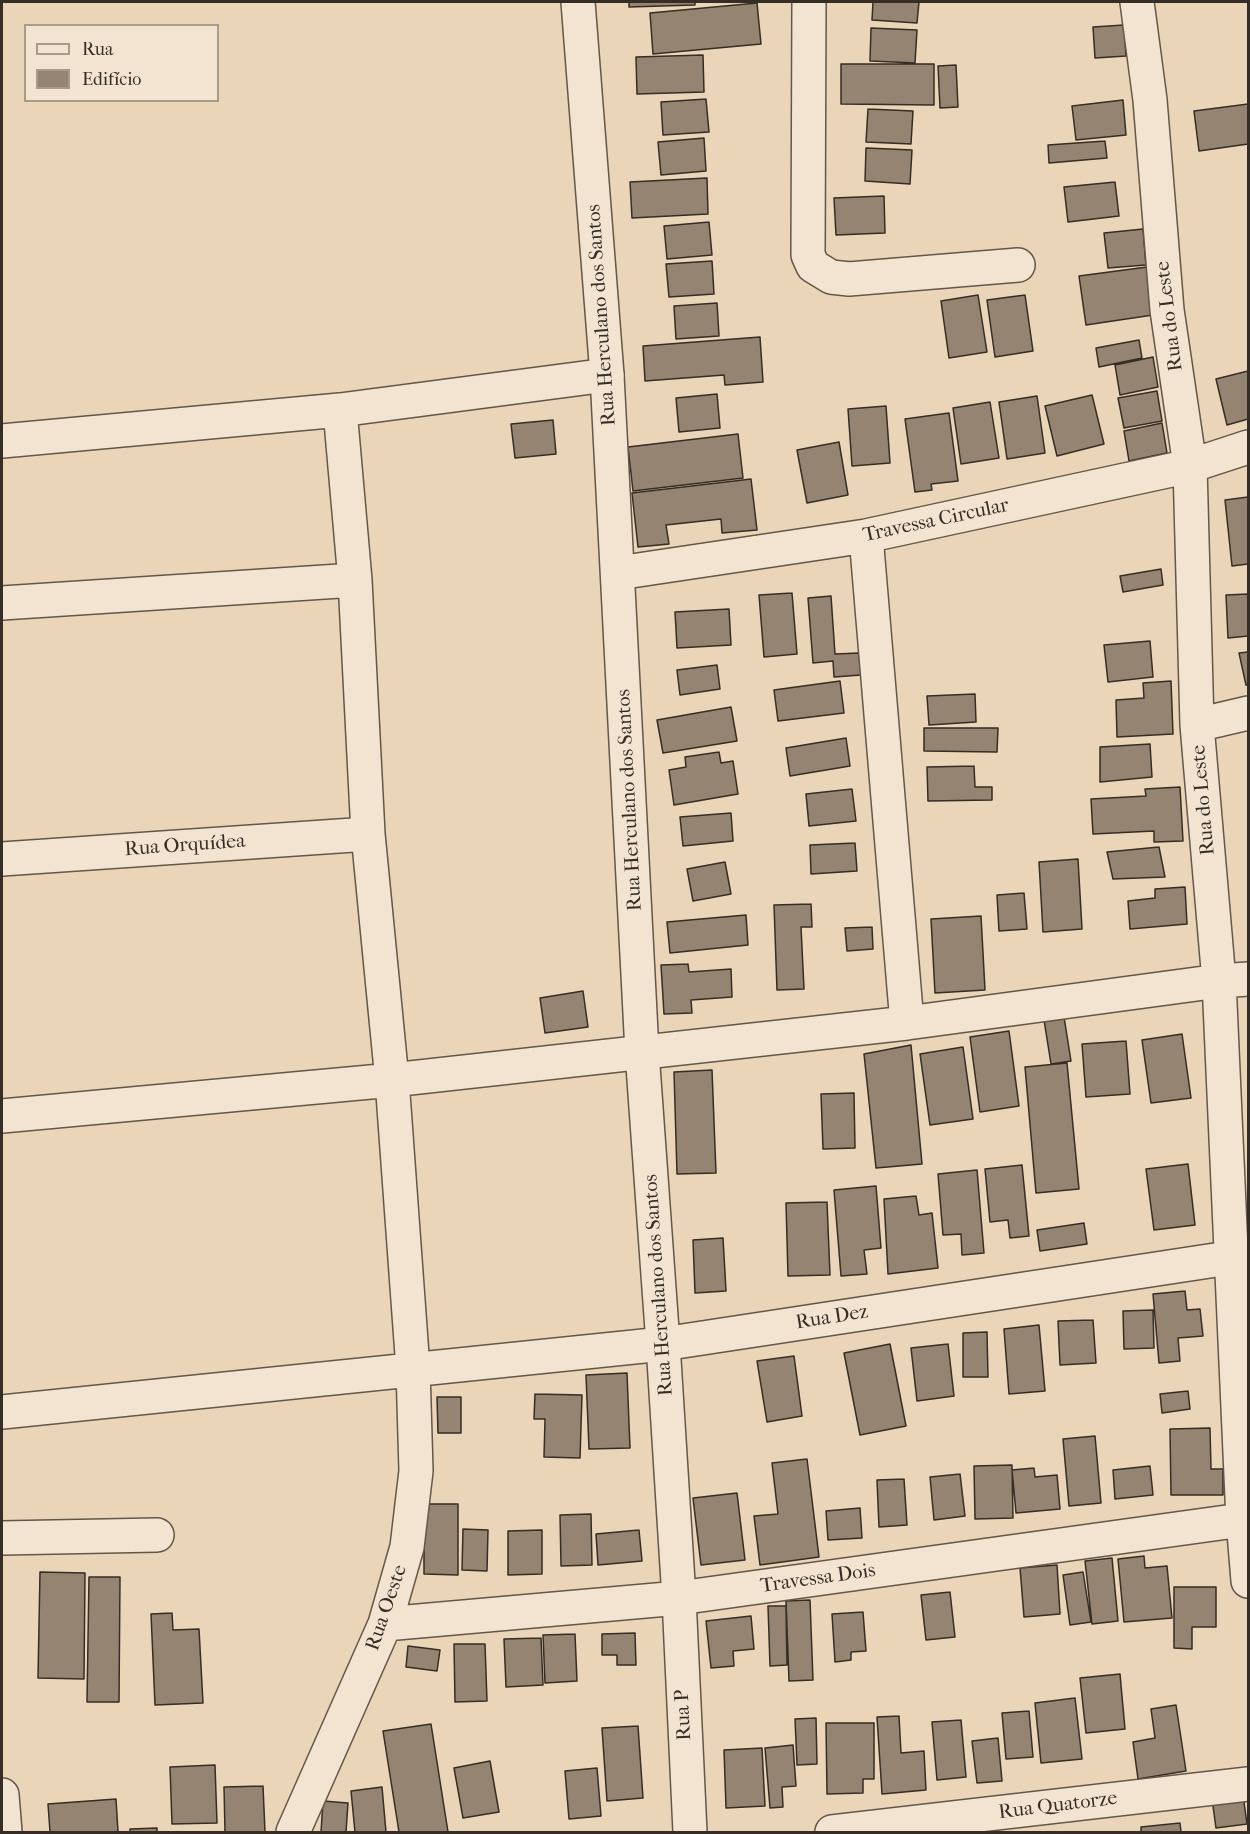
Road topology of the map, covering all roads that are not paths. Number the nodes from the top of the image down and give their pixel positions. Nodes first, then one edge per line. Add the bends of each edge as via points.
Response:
1 (578, 2) edge
2 (809, 2) edge
3 (1139, 11) edge
4 (1018, 265) dead end
5 (607, 375) junction
6 (340, 410) junction
7 (2, 441) edge
8 (1248, 447) edge
9 (1190, 466) junction
10 (866, 537) junction
11 (618, 573) junction
12 (355, 580) junction
13 (2, 603) edge
14 (1248, 713) edge
15 (1197, 725) junction
16 (368, 834) junction
17 (2, 858) edge
18 (1234, 980) edge
19 (907, 1023) junction
20 (642, 1052) junction
21 (392, 1080) junction
22 (2, 1116) edge
23 (1240, 1256) edge
24 (663, 1344) junction
25 (414, 1369) junction
26 (2, 1412) edge
27 (1246, 1520) edge
28 (157, 1535) dead end
29 (2, 1538) edge
30 (1248, 1581) edge
31 (679, 1598) junction
32 (385, 1624) junction
33 (1248, 1784) edge
34 (2, 1795) edge
35 (5, 1833) edge
36 (293, 1833) edge
37 (690, 1833) edge
38 (832, 1833) edge

1 - 5 street, Rua Herculano dos Santos
2 - 4 street via 808,255 813,266 831,277 849,279
3 - 9 street, Rua do Leste via 1167,310
5 - 6 street
5 - 11 street, Rua Herculano dos Santos
6 - 7 street
6 - 12 street, Rua Oeste
8 - 9 street, Travessa Circular
9 - 10 street, Travessa Circular
9 - 15 street, Rua do Leste
10 - 11 street, Travessa Circular
10 - 19 street
11 - 20 street, Rua Herculano dos Santos
12 - 13 street
12 - 16 street, Rua Oeste
14 - 15 street
15 - 18 street, Rua do Leste
16 - 17 street, Rua Orquídea
16 - 21 street, Rua Oeste
18 - 19 street
18 - 23 street, Rua do Leste
19 - 20 street
20 - 21 street
20 - 24 street, Rua Herculano dos Santos
21 - 22 street
21 - 25 street, Rua Oeste
23 - 24 street, Rua Dez
23 - 27 street, Rua do Leste
24 - 25 street, Rua Dez
24 - 31 street, Rua Herculano dos Santos
25 - 26 street, Rua Dez
25 - 32 street, Rua Oeste via 415,1482 407,1547
27 - 30 street, Rua do Leste
27 - 31 street, Travessa Dois
28 - 29 street
31 - 32 street, Travessa Dois
31 - 37 street, Rua P
32 - 36 street, Rua Oeste
33 - 38 street, Rua Quatorze
34 - 35 street

